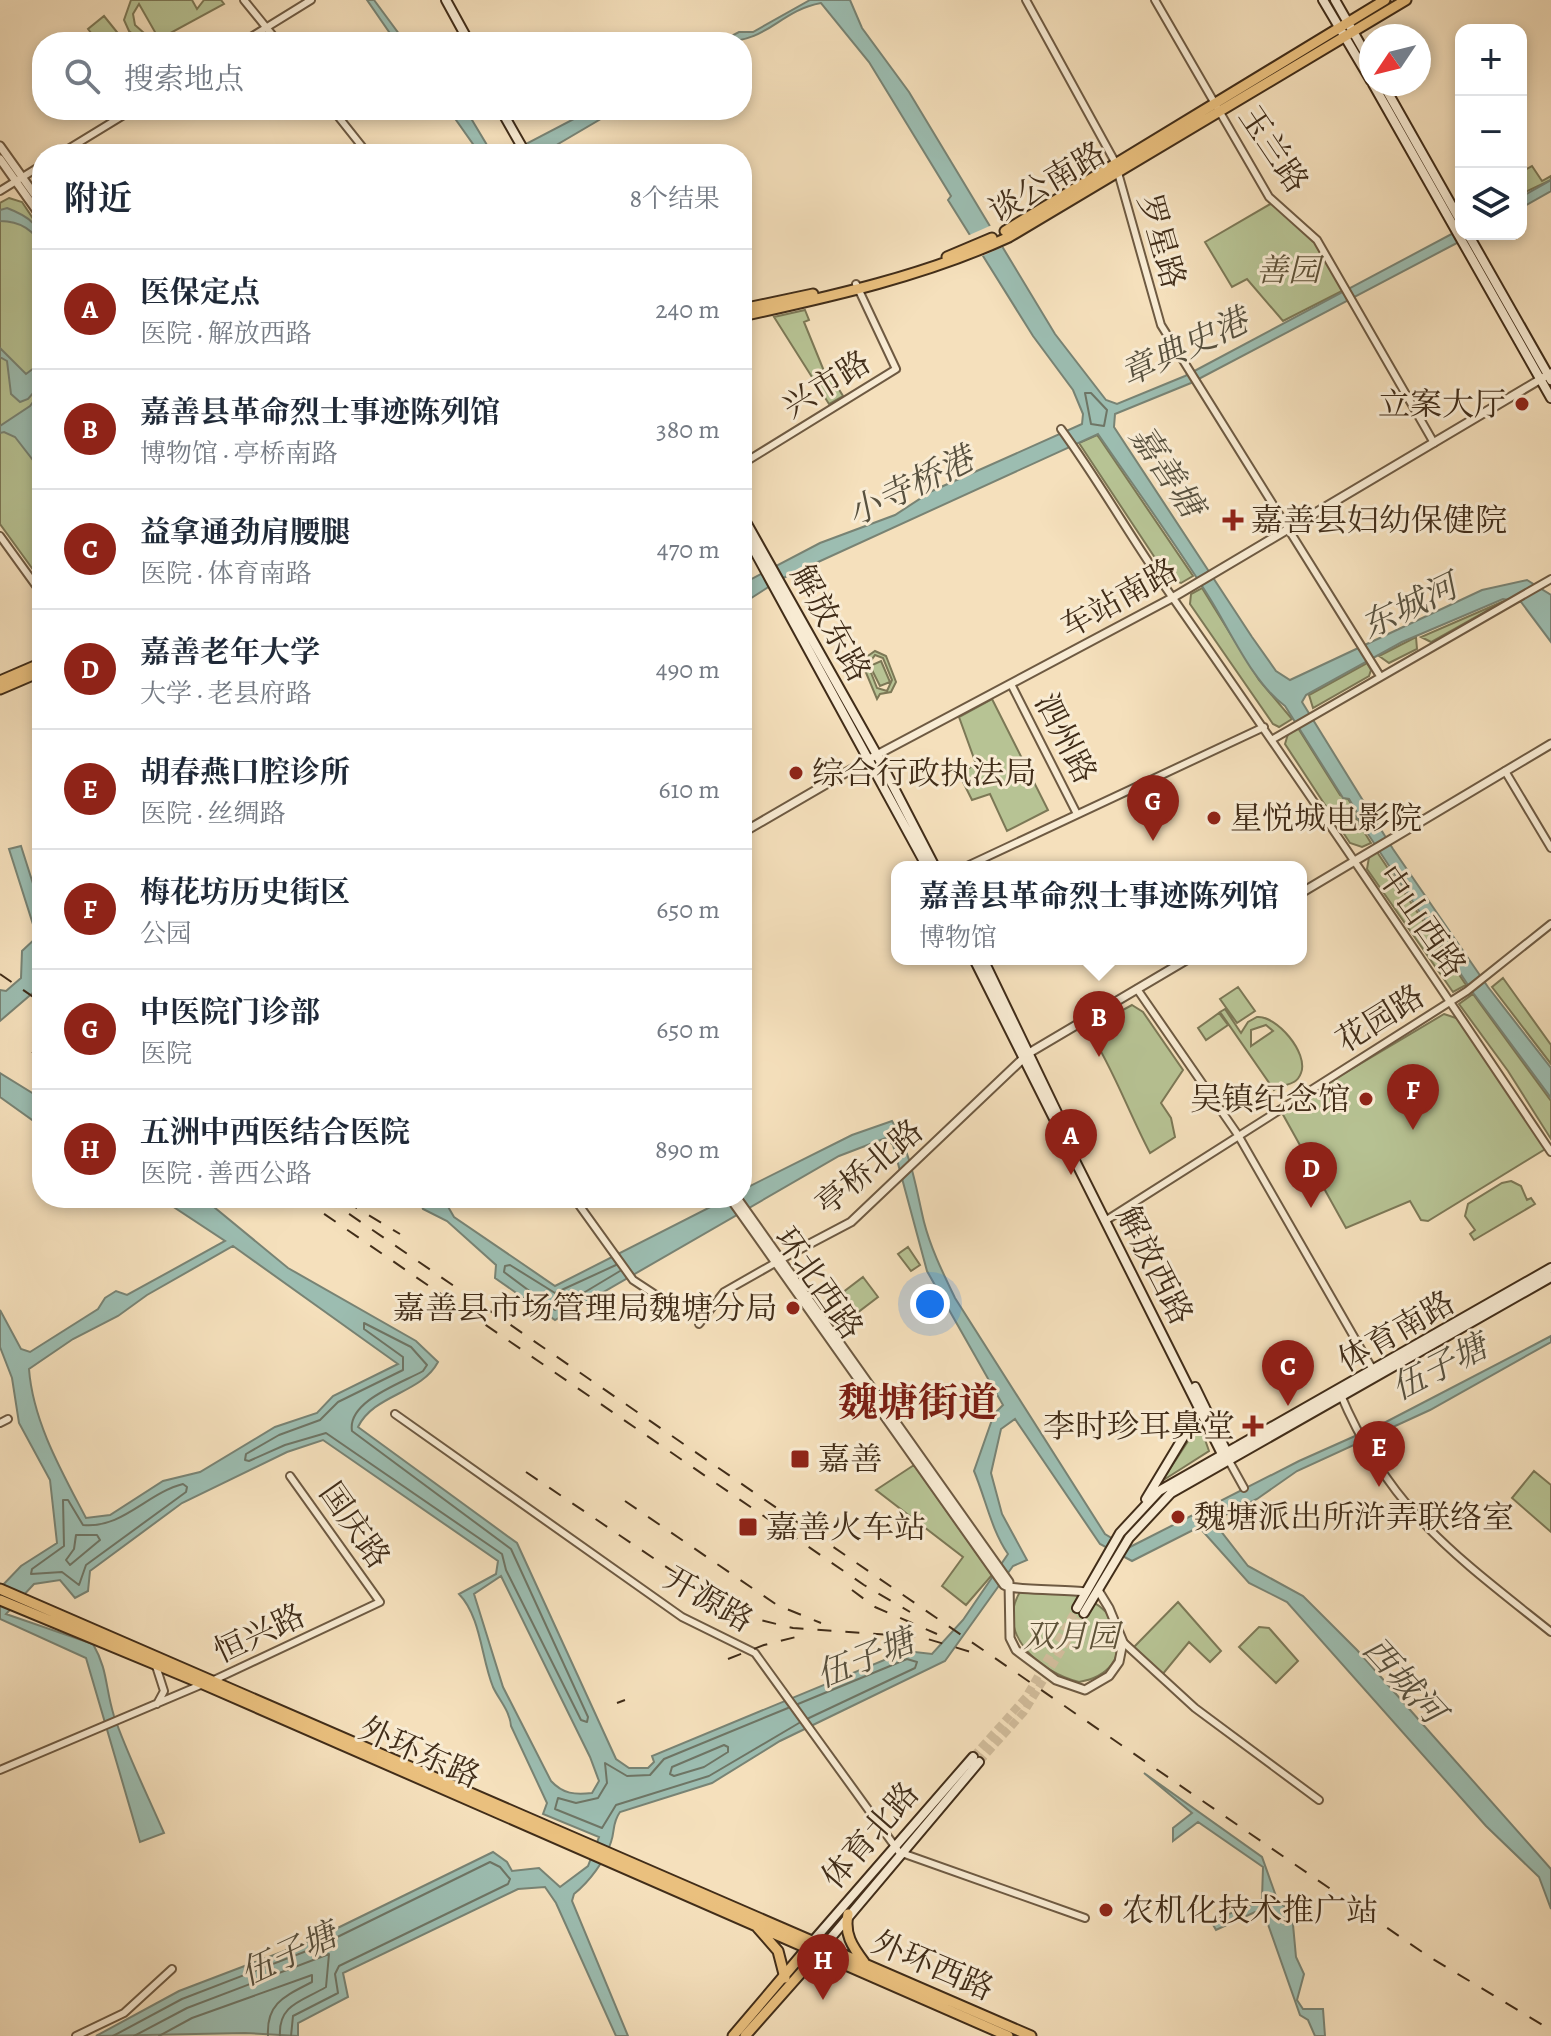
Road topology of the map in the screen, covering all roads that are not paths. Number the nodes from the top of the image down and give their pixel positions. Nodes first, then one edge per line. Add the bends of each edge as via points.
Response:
1 (244, 0) edge
2 (311, 0) edge
3 (443, 0) edge
4 (1026, 0) edge
5 (1155, 0) edge
6 (1323, 0) edge
7 (1335, 0) edge
8 (1385, 0) edge
9 (1406, 0) edge
10 (266, 28) junction
11 (1346, 29) junction
12 (259, 32) edge
13 (269, 32) edge
14 (461, 32) edge
15 (1359, 47) edge
16 (1359, 56) edge
17 (1381, 96) edge
18 (1390, 96) edge
19 (1218, 108) junction
20 (116, 120) edge
21 (341, 120) edge
22 (509, 120) edge
23 (76, 144) edge
24 (360, 144) edge
25 (522, 144) edge
26 (0, 146) edge
27 (0, 159) edge
28 (1117, 166) junction
29 (32, 171) edge
30 (19, 179) junction
31 (0, 191) edge
32 (32, 194) edge
33 (32, 201) edge
34 (1455, 215) edge
35 (1455, 216) edge
36 (1468, 240) edge
37 (1469, 240) edge
38 (1470, 244) junction
39 (857, 287) junction
40 (752, 307) edge
41 (752, 313) edge
42 (1550, 376) edge
43 (1538, 381) junction
44 (1551, 398) edge
45 (1061, 429) dead end
46 (1434, 443) junction
47 (752, 458) edge
48 (1288, 529) junction
49 (752, 535) edge
50 (0, 536) edge
51 (752, 543) edge
52 (766, 564) junction
53 (32, 580) edge
54 (1550, 580) edge
55 (1172, 598) junction
56 (32, 667) edge
57 (32, 675) edge
58 (1380, 676) junction
59 (0, 681) edge
60 (1011, 684) junction
61 (0, 689) edge
62 (1264, 727) junction
63 (1273, 739) junction
64 (1551, 744) edge
65 (874, 756) junction
66 (1505, 771) junction
67 (1077, 814) junction
68 (752, 827) edge
69 (1551, 848) edge
70 (924, 861) edge
71 (932, 861) edge
72 (978, 861) edge
73 (1352, 864) junction
74 (1307, 890) edge
75 (1551, 924) edge
76 (977, 965) edge
77 (986, 965) edge
78 (1178, 965) edge
79 (1137, 989) junction
80 (1450, 1002) junction
81 (1025, 1057) junction
82 (1238, 1135) junction
83 (1551, 1152) edge
84 (581, 1208) edge
85 (738, 1208) edge
86 (742, 1208) edge
87 (748, 1220) junction
88 (1108, 1220) junction
89 (777, 1261) junction
90 (1551, 1268) edge
91 (1551, 1277) edge
92 (665, 1301) dead end
93 (699, 1324) dead end
94 (1374, 1371) junction
95 (1341, 1394) junction
96 (1199, 1411) junction
97 (395, 1414) dead end
98 (8, 1419) dead end
99 (0, 1423) edge
100 (1226, 1456) junction
101 (290, 1476) dead end
102 (1244, 1488) dead end
103 (1139, 1510) junction
104 (1124, 1536) junction
105 (1108, 1564) junction
106 (1008, 1585) junction
107 (0, 1589) edge
108 (1098, 1590) junction
109 (1086, 1592) junction
110 (0, 1600) edge
111 (380, 1602) joint
112 (1551, 1632) edge
113 (1123, 1642) junction
114 (156, 1666) junction
115 (170, 1668) junction
116 (208, 1683) junction
117 (157, 1704) junction
118 (976, 1760) tunnel mouth
119 (0, 1770) edge
120 (1319, 1800) dead end
121 (897, 1848) junction
122 (610, 1859) junction
123 (848, 1914) junction
124 (1085, 1918) dead end
125 (755, 1925) junction
126 (810, 1945) junction
127 (821, 1950) junction
128 (866, 1964) junction
129 (172, 1969) dead end
130 (785, 1978) junction
131 (76, 2036) edge
132 (733, 2036) edge
133 (745, 2036) edge
134 (1008, 2036) edge
135 (1031, 2036) edge

1 - 10 street
2 - 10 street
3 - 14 main road
4 - 28 street, 罗星路
5 - 19 street, 玉兰路
6 - 11 main road
7 - 11 main road
8 - 11 main road
9 - 11 main road
10 - 12 street
10 - 13 street
11 - 15 main road
11 - 16 main road
11 - 19 main road, 谈公南路
17 - 35 main road
18 - 34 main road
19 - 28 main road, 谈公南路
19 - 46 street, 玉兰路 via 1269,197 1317,240
20 - 23 street
21 - 24 street
22 - 25 main road
26 - 30 street
27 - 30 street
28 - 39 main road, 谈公南路 via 1007,234 959,256
28 - 48 street, 罗星路 via 1161,325
29 - 30 street
30 - 31 street
30 - 32 street
30 - 33 street
36 - 38 main road
37 - 38 main road
38 - 42 main road
38 - 43 main road
39 - 40 main road, 谈公南路
39 - 41 main road, 谈公南路
39 - 47 street, 兴市路 via 896,369
42 - 43 street, 车站南路
43 - 44 main road
43 - 46 street, 车站南路
45 - 55 street, 中山西路
46 - 48 street, 车站南路
48 - 55 street, 车站南路
48 - 58 street, 罗星路
49 - 52 main road, 解放东路
50 - 53 street
51 - 52 main road, 解放东路
52 - 65 main road, 解放东路
54 - 58 street
55 - 60 street, 车站南路
55 - 62 street, 中山西路
56 - 59 main road
57 - 61 main road
58 - 63 street
60 - 65 street, 车站南路
60 - 67 street, 泗州路
62 - 63 street, 中山西路
62 - 67 street
63 - 73 street, 中山西路
64 - 66 street
65 - 68 street, 车站南路
65 - 70 main road
65 - 71 main road
66 - 69 street
66 - 73 street
67 - 72 street
73 - 74 street
73 - 80 street, 中山西路
75 - 80 street, 花园路
76 - 81 main road, 解放西路
77 - 81 main road, 解放西路
78 - 79 street, 亭桥北路
79 - 81 street, 亭桥北路
79 - 82 street
80 - 82 street, 花园路
80 - 83 street, 中山西路
81 - 88 main road, 解放西路
81 - 89 street, 亭桥北路 via 851,1222
82 - 88 street, 花园路
82 - 94 street
84 - 92 street via 633,1280
85 - 87 street, 环北西路
86 - 87 street, 环北西路
87 - 89 street, 环北西路
88 - 96 main road, 解放西路
88 - 100 main road, 解放西路
89 - 93 street, 亭桥北路 via 724,1292
89 - 106 street, 环北西路
90 - 94 main road, 体育南路
91 - 95 main road, 体育南路
94 - 95 main road, 体育南路
95 - 100 main road, 体育南路
95 - 112 street via 1365,1445 1408,1510 1447,1549
96 - 100 main road, 解放西路
96 - 103 main road
97 - 121 street, 开源路 via 682,1617 751,1650
98 - 99 street
100 - 102 street, 解放西路
100 - 103 main road via 1159,1491
100 - 104 main road via 1171,1493
101 - 111 street, 国庆路
103 - 104 main road
104 - 105 main road
105 - 108 main road
105 - 109 main road
106 - 109 street
106 - 113 street via 1010,1638 1016,1650 1056,1680 1085,1690 1100,1683 1119,1662
107 - 115 main road, 外环东路
108 - 109 main road via 1081,1611
108 - 113 street
110 - 114 main road, 外环东路
111 - 116 street, 恒兴路
113 - 120 street via 1195,1708
114 - 115 main road, 外环东路
114 - 117 street via 164,1691
115 - 116 main road, 外环东路
116 - 117 street, 恒兴路
116 - 122 main road, 外环东路 via 558,1831
116 - 122 main road, 外环东路 via 582,1852
117 - 119 street, 恒兴路
118 - 121 main road, 体育北路
121 - 123 main road, 体育北路
121 - 124 street
121 - 126 main road, 体育北路
122 - 125 main road, 外环东路
122 - 126 main road, 外环东路
123 - 127 main road, 体育北路
123 - 128 main road via 848,1938
125 - 126 main road, 外环东路
125 - 130 main road via 778,1951
126 - 127 main road, 外环西路
126 - 130 main road
127 - 128 main road, 外环西路
127 - 133 main road
127 - 134 main road, 外环西路
128 - 135 main road, 外环西路
129 - 131 street via 124,2013
130 - 132 main road

